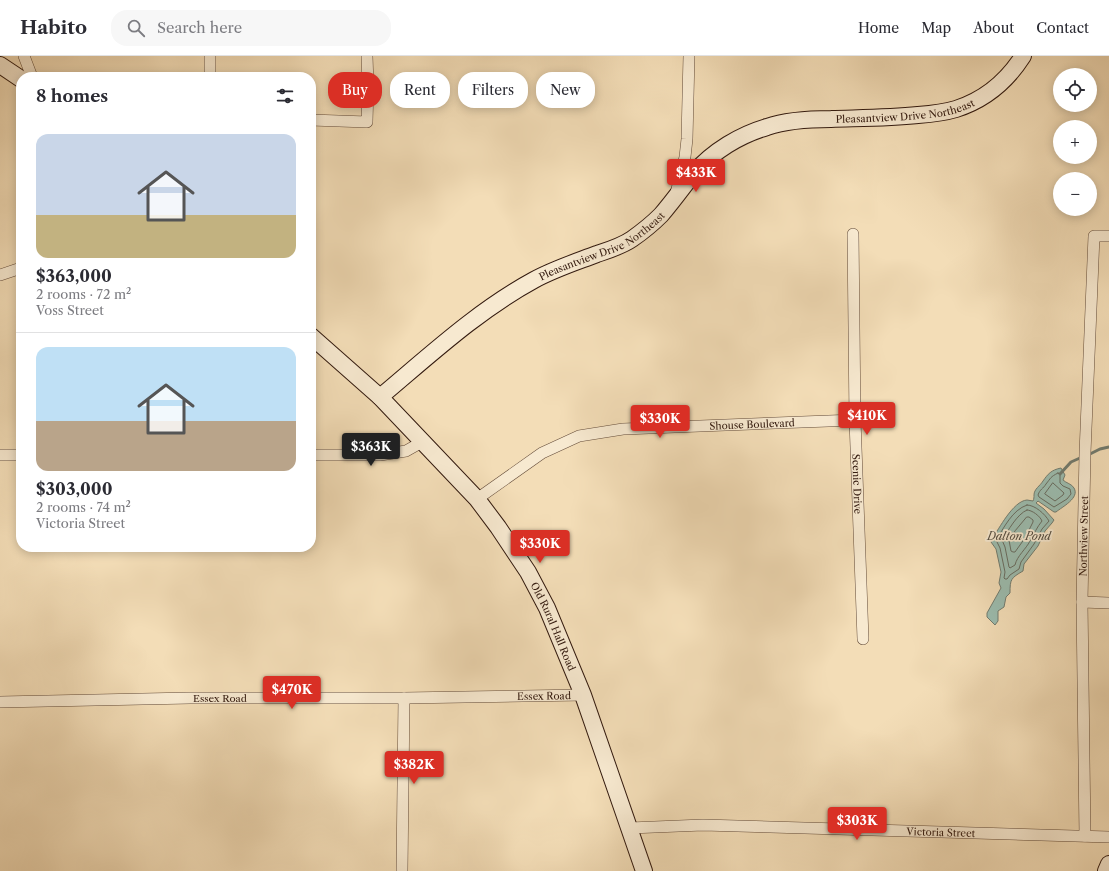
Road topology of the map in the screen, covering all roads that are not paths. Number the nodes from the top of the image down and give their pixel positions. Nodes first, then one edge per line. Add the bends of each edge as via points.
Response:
1 (24, 56) edge
2 (210, 56) edge
3 (367, 56) edge
4 (689, 56) edge
5 (1023, 56) edge
6 (0, 65) edge
7 (30, 72) edge
8 (210, 72) edge
9 (16, 76) edge
10 (316, 120) edge
11 (676, 196) junction
12 (853, 234) dead end
13 (1109, 236) edge
14 (16, 270) edge
15 (0, 275) edge
16 (316, 340) edge
17 (380, 397) junction
18 (855, 420) junction
19 (422, 442) junction
20 (0, 455) edge
21 (16, 455) edge
22 (316, 455) edge
23 (477, 499) junction
24 (1082, 602) junction
25 (1109, 603) edge
26 (863, 639) dead end
27 (584, 695) junction
28 (404, 698) junction
29 (0, 702) edge
30 (630, 828) junction
31 (1085, 836) junction
32 (1109, 837) edge
33 (1109, 864) edge
34 (402, 871) edge
35 (644, 871) edge
36 (1106, 871) edge

1 - 7 street
2 - 8 street
3 - 10 street via 367,122
4 - 11 street via 687,139
5 - 11 street, Pleasantview Drive Northeast via 999,85 956,109 902,116 812,119 768,126 716,153 696,171
6 - 9 street
11 - 17 street, Pleasantview Drive Northeast via 660,215 629,241 541,276 495,303
12 - 18 street, Scenic Drive
13 - 24 street, Northview Street via 1094,236
14 - 15 street
16 - 17 street, Old Rural Hall Road
17 - 19 street, Old Rural Hall Road
18 - 23 street, Shouse Boulevard via 623,429 579,436 542,454
18 - 26 street, Scenic Drive
19 - 22 street via 406,451 380,455
19 - 23 street, Old Rural Hall Road
20 - 21 street
23 - 27 street, Old Rural Hall Road via 533,580
24 - 25 street
24 - 31 street, Northview Street
27 - 28 street, Essex Road
27 - 30 street, Old Rural Hall Road
28 - 29 street, Essex Road via 190,698
28 - 34 street
30 - 31 street, Victoria Street via 703,825
30 - 35 street, Old Rural Hall Road
31 - 32 street, Victoria Street
33 - 36 street

